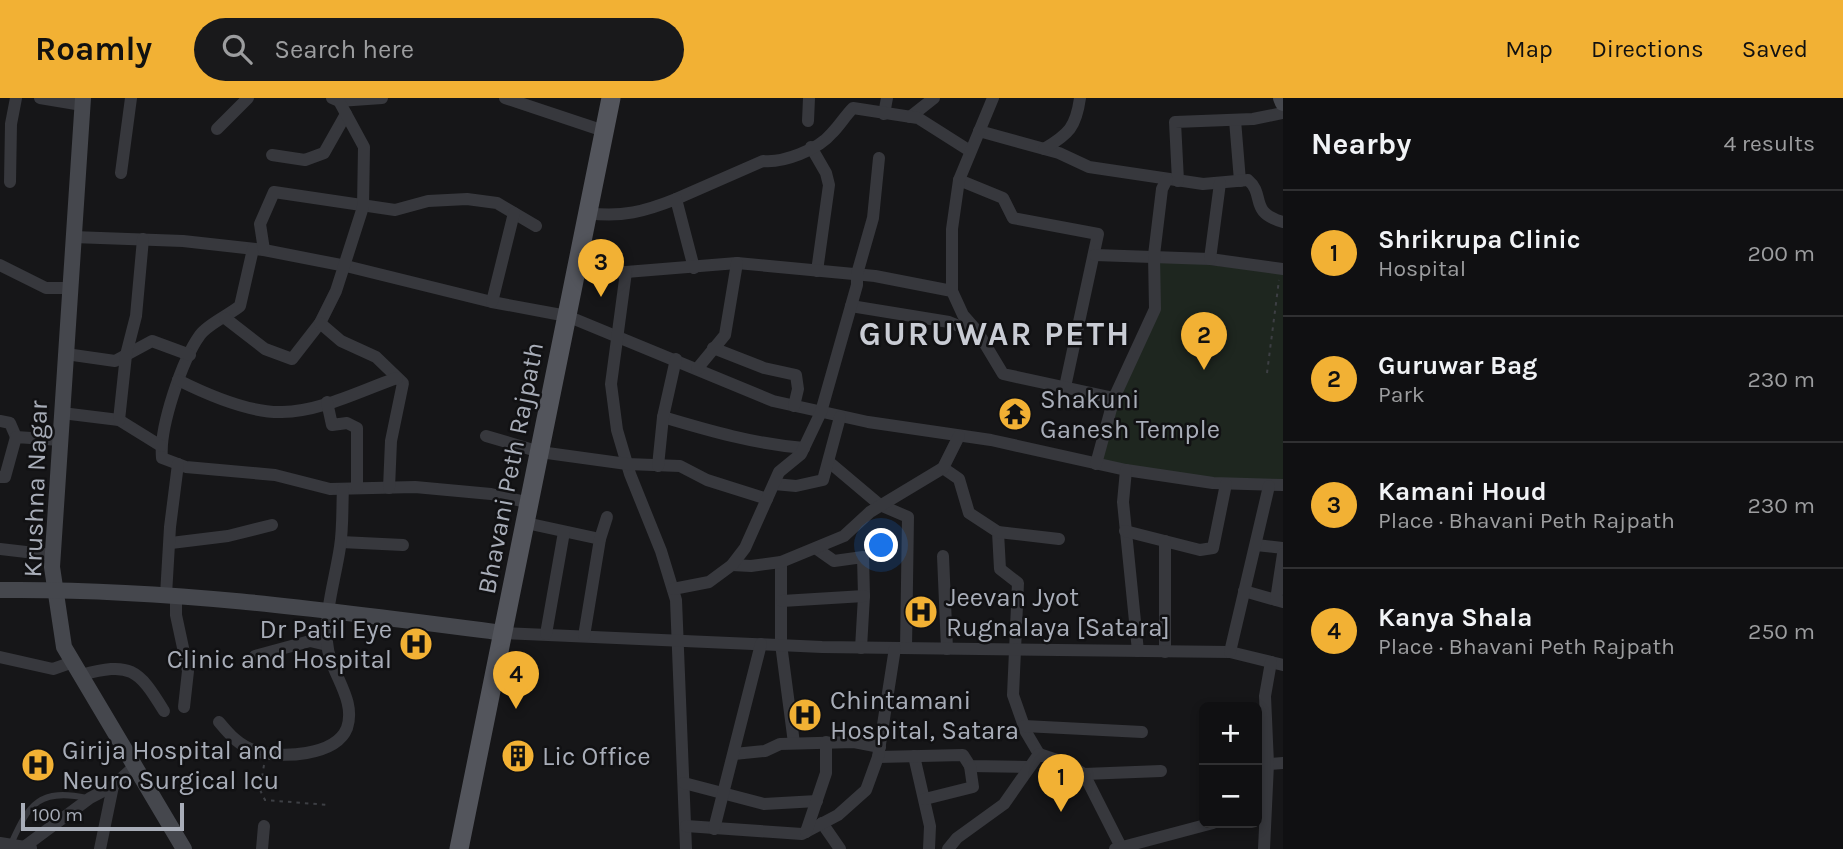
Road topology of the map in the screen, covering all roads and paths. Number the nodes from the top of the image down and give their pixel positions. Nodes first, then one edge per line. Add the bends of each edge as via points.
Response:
1 (16, 98) edge
2 (40, 98) edge
3 (131, 98) edge
4 (248, 98) edge
5 (383, 98) edge
6 (505, 98) edge
7 (611, 98) edge
8 (810, 98) edge
9 (887, 98) edge
10 (934, 98) edge
11 (993, 98) edge
12 (1080, 98) edge
13 (335, 99) edge
14 (82, 102) edge
15 (529, 102) edge
16 (858, 103) edge
17 (1283, 113) edge
18 (346, 114) junction
19 (884, 114) junction
20 (910, 117) junction
21 (1235, 120) junction
22 (808, 121) dead end
23 (217, 129) dead end
24 (604, 131) junction
25 (979, 131) junction
26 (811, 147) junction
27 (1044, 149) junction
28 (970, 151) junction
29 (272, 155) dead end
30 (879, 158) dead end
31 (121, 173) dead end
32 (959, 180) junction
33 (1172, 180) junction
34 (1240, 181) junction
35 (10, 182) dead end
36 (1220, 183) junction
37 (676, 199) junction
38 (363, 207) junction
39 (514, 213) junction
40 (588, 213) junction
41 (1283, 222) edge
42 (536, 226) dead end
43 (73, 237) junction
44 (143, 239) junction
45 (258, 250) junction
46 (1095, 255) junction
47 (1154, 256) junction
48 (1210, 259) junction
49 (737, 263) junction
50 (346, 266) junction
51 (694, 268) junction
52 (1, 269) edge
53 (577, 269) junction
54 (1281, 269) edge
55 (817, 271) junction
56 (626, 272) junction
57 (857, 274) junction
58 (70, 288) junction
59 (952, 291) junction
60 (492, 302) junction
61 (851, 306) junction
62 (567, 316) junction
63 (225, 318) junction
64 (320, 323) junction
65 (979, 334) junction
66 (618, 335) junction
67 (713, 348) junction
68 (66, 354) junction
69 (126, 355) junction
70 (190, 355) junction
71 (676, 359) junction
72 (697, 369) junction
73 (1266, 373) dead end
74 (397, 377) junction
75 (178, 380) junction
76 (1065, 387) junction
77 (1114, 397) junction
78 (327, 402) junction
79 (794, 406) junction
80 (821, 412) junction
81 (62, 413) junction
82 (840, 416) junction
83 (663, 417) junction
84 (119, 419) junction
85 (0, 421) edge
86 (486, 436) dead end
87 (960, 436) junction
88 (16, 437) junction
89 (60, 440) junction
90 (161, 446) junction
91 (804, 447) junction
92 (540, 452) junction
93 (830, 463) junction
94 (178, 464) junction
95 (627, 464) junction
96 (1096, 464) junction
97 (658, 466) junction
98 (943, 468) junction
99 (1126, 470) junction
100 (0, 477) edge
101 (774, 484) junction
102 (1226, 484) junction
103 (1276, 486) edge
104 (357, 488) junction
105 (389, 488) junction
106 (343, 489) junction
107 (766, 499) junction
108 (530, 503) junction
109 (880, 505) junction
110 (607, 517) dead end
111 (526, 523) junction
112 (272, 525) dead end
113 (1125, 531) junction
114 (565, 532) junction
115 (998, 532) junction
116 (600, 539) junction
117 (1059, 539) dead end
118 (1165, 541) junction
119 (171, 542) junction
120 (341, 542) junction
121 (402, 545) dead end
122 (1256, 545) junction
123 (1283, 548) edge
124 (0, 549) edge
125 (817, 549) junction
126 (1283, 554) edge
127 (52, 555) junction
128 (943, 556) dead end
129 (781, 562) junction
130 (732, 565) junction
131 (673, 589) junction
132 (0, 590) edge
133 (55, 590) junction
134 (1244, 591) junction
135 (171, 595) junction
136 (864, 596) junction
137 (782, 601) junction
138 (1280, 601) edge
139 (327, 610) junction
140 (504, 633) junction
141 (546, 634) junction
142 (584, 636) junction
143 (677, 640) junction
144 (761, 644) junction
145 (781, 644) junction
146 (327, 645) junction
147 (861, 648) junction
148 (900, 648) junction
149 (947, 649) junction
150 (1017, 650) junction
151 (1138, 652) junction
152 (1165, 652) junction
153 (1230, 652) junction
154 (255, 656) dead end
155 (0, 657) edge
156 (1277, 664) edge
157 (77, 668) junction
158 (184, 707) dead end
159 (164, 711) dead end
160 (219, 722) dead end
161 (1024, 726) junction
162 (1142, 732) dead end
163 (826, 742) junction
164 (794, 743) junction
165 (266, 752) junction
166 (879, 752) junction
167 (734, 754) junction
168 (1039, 754) junction
169 (914, 756) junction
170 (1283, 763) edge
171 (1262, 765) edge
172 (135, 766) junction
173 (970, 766) junction
174 (1028, 767) junction
175 (1161, 771) dead end
176 (1084, 774) junction
177 (684, 783) junction
178 (113, 786) junction
179 (724, 793) junction
180 (90, 798) junction
181 (925, 799) junction
182 (817, 801) junction
183 (327, 805) dead end
184 (822, 823) junction
185 (264, 826) dead end
186 (686, 826) junction
187 (1199, 827) edge
188 (714, 829) junction
189 (806, 832) junction
190 (17, 846) edge
191 (1120, 848) edge
192 (100, 849) edge
193 (183, 849) edge
194 (262, 849) edge
195 (459, 849) edge
196 (686, 849) edge
197 (840, 849) edge
198 (929, 849) edge
199 (948, 849) edge
200 (1264, 849) edge

1 - 35 street
2 - 14 street
3 - 31 street
4 - 23 street
5 - 13 street
6 - 15 street
7 - 24 main road, Bhavani Peth Rajpath
8 - 22 street
9 - 19 street
10 - 20 street
11 - 25 street
12 - 27 street via 1077,121 1062,139
13 - 18 street
14 - 43 main road, Krushna Nagar
15 - 24 street
16 - 19 street
16 - 26 street via 831,136
17 - 21 street
18 - 29 street via 324,153 305,160
18 - 38 street via 364,148
19 - 20 street
20 - 28 street
21 - 33 street via 1175,122
21 - 34 street
24 - 40 main road, Bhavani Peth Rajpath
25 - 27 street
25 - 28 street
26 - 37 street via 778,162 763,161
26 - 55 street via 829,186
27 - 33 street via 1089,167
28 - 32 street
30 - 57 street via 873,218
32 - 46 street via 1003,198 1013,218 1098,234
32 - 59 street via 952,229
33 - 36 street
33 - 47 street via 1162,189
34 - 36 street
34 - 41 street via 1254,184 1257,203 1266,216
36 - 48 street
37 - 40 street via 640,214
37 - 51 street
38 - 39 street via 395,210 428,201 467,199 497,203
38 - 45 street via 274,192 260,225
38 - 50 street
39 - 42 street
39 - 60 street
40 - 53 main road, Bhavani Peth Rajpath
43 - 44 street
43 - 58 main road, Krushna Nagar
44 - 45 street
44 - 69 street via 136,316
45 - 50 street
45 - 63 street via 240,306
46 - 47 street
46 - 76 street
47 - 48 street
47 - 77 street via 1155,309
48 - 54 street
49 - 51 street
49 - 55 street
49 - 67 street via 725,335
50 - 60 street
50 - 64 street
51 - 56 street
52 - 58 street via 46,288
53 - 56 street
53 - 62 main road, Bhavani Peth Rajpath
54 - 73 path
55 - 57 street
56 - 66 street
57 - 59 street
57 - 61 street
58 - 68 main road, Krushna Nagar
59 - 65 street
60 - 62 street
61 - 65 street via 949,322
61 - 80 street
62 - 66 street
62 - 92 main road, Bhavani Peth Rajpath
63 - 64 street via 265,349 292,359
63 - 70 street via 201,333
64 - 74 street via 341,341 376,357
65 - 76 street via 1003,374
66 - 71 street
66 - 95 street via 611,384
67 - 72 street
67 - 79 street via 796,375
68 - 69 street via 116,361
68 - 81 main road, Krushna Nagar
69 - 70 street via 152,341
69 - 84 street
70 - 75 street
71 - 72 street
71 - 83 street
72 - 79 street
74 - 78 street
74 - 105 street via 403,383 391,441
75 - 78 street via 267,411 300,411
75 - 90 street
76 - 77 street
77 - 96 street
78 - 104 street via 332,425 357,428
79 - 80 street
80 - 82 street
80 - 91 street
81 - 84 street
81 - 89 main road, Krushna Nagar
82 - 87 street
82 - 93 street
83 - 91 street via 771,445
83 - 97 street
84 - 90 street
85 - 88 street via 10,423
86 - 92 street
87 - 96 street
87 - 98 street
88 - 89 street
88 - 100 street via 5,477
89 - 127 main road, Krushna Nagar
90 - 94 street via 162,458
91 - 101 street via 779,472
92 - 95 street
92 - 108 main road, Bhavani Peth Rajpath
93 - 101 street via 823,480 796,486
93 - 109 street
94 - 106 street via 275,475
94 - 119 street
95 - 97 street
95 - 131 street
96 - 99 street
97 - 107 street via 680,466
98 - 109 street
98 - 115 street via 960,479 969,513
99 - 102 street
99 - 113 street
101 - 107 street
102 - 103 street
102 - 118 street via 1213,548 1200,550
103 - 122 street
104 - 105 street
104 - 106 street
105 - 108 street via 491,494
106 - 120 street
107 - 130 street via 745,548
108 - 111 main road, Bhavani Peth Rajpath
109 - 125 street via 844,536
109 - 148 street via 908,517
110 - 116 street
111 - 114 street
111 - 140 main road, Bhavani Peth Rajpath
112 - 119 street via 228,536
113 - 118 street
113 - 151 street
114 - 116 street
114 - 141 street
115 - 117 street
115 - 150 street via 1000,569 1018,583
116 - 142 street
118 - 152 street
119 - 135 street
120 - 121 street
120 - 139 street
122 - 123 street
122 - 134 street
124 - 127 street
125 - 129 street
125 - 136 street via 834,561 863,557
126 - 138 street
127 - 133 main road, Krushna Nagar
128 - 149 street
129 - 130 street
129 - 137 street
130 - 131 street via 709,582
131 - 143 street
132 - 133 main road
133 - 135 main road
133 - 157 main road, Krushna Nagar via 64,647
134 - 138 street
134 - 153 street
135 - 139 main road
135 - 158 street via 188,671
136 - 137 street
136 - 147 street
137 - 145 street
139 - 140 main road
139 - 146 street
140 - 141 street
140 - 195 main road, Bhavani Peth Rajpath
141 - 142 street
142 - 143 street
143 - 144 street
143 - 177 street
144 - 145 street
144 - 167 street
145 - 147 street
145 - 164 street
146 - 154 street via 310,641
146 - 165 street via 332,669 351,707 346,730 331,747 297,754
147 - 148 street
148 - 149 street
148 - 166 street
149 - 150 street
150 - 151 street
150 - 161 street via 1013,695
151 - 152 street
152 - 153 street
153 - 156 street
155 - 157 street via 53,669
156 - 171 street via 1265,696
157 - 159 street via 114,666 132,671 149,685
157 - 172 main road, Krushna Nagar
160 - 165 street via 233,739
161 - 162 street
161 - 168 street
163 - 164 street
163 - 166 street via 854,742
163 - 182 street via 826,773
164 - 167 street
165 - 183 path via 260,790 265,800
166 - 169 street
166 - 184 street via 866,790
167 - 179 street
168 - 174 street
168 - 176 street
169 - 173 street via 963,755
169 - 181 street
170 - 171 street
171 - 200 street
172 - 178 street
172 - 193 main road, Krushna Nagar
173 - 174 street
173 - 181 street via 973,787
174 - 199 street via 1004,804
175 - 176 street
176 - 191 street
177 - 179 street
177 - 186 street
178 - 180 street
178 - 192 street
179 - 182 street via 764,804
179 - 188 street
180 - 190 street
180 - 190 lane via 61,792 41,799 29,810
181 - 198 street
182 - 189 street
184 - 189 street
184 - 197 street
185 - 194 street
186 - 188 street
186 - 196 street
187 - 191 street
188 - 189 street

